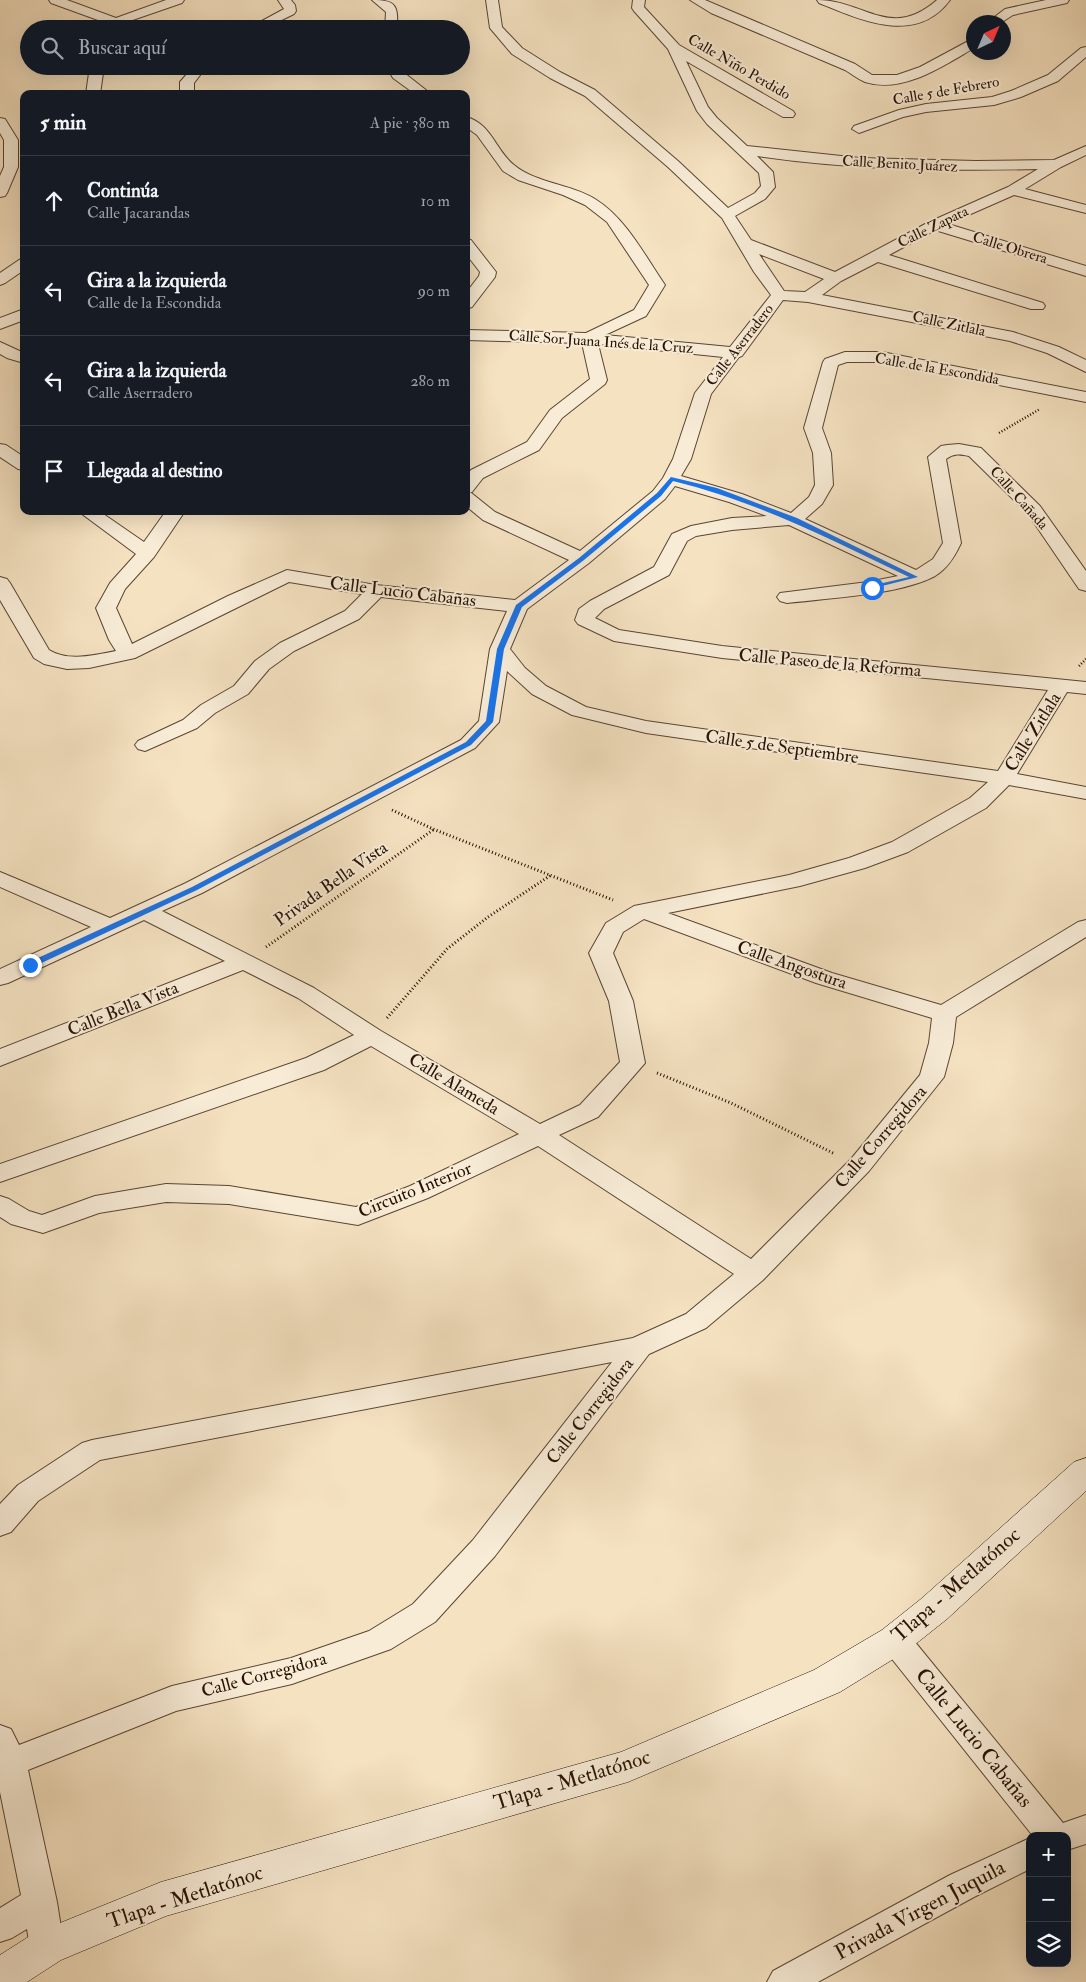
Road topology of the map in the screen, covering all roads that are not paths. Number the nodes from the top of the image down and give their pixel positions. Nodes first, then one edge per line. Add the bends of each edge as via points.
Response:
1 (55, 0) edge
2 (178, 0) edge
3 (284, 0) edge
4 (378, 0) edge
5 (492, 0) edge
6 (639, 0) edge
7 (696, 0) edge
8 (823, 0) edge
9 (944, 0) edge
10 (1063, 0) edge
11 (1004, 15) edge
12 (102, 20) edge
13 (127, 20) edge
14 (272, 20) edge
15 (391, 20) edge
16 (966, 47) edge
17 (674, 48) junction
18 (1086, 51) edge
19 (96, 75) edge
20 (193, 75) edge
21 (398, 75) edge
22 (94, 90) edge
23 (187, 90) edge
24 (419, 90) edge
25 (788, 114) dead end
26 (0, 122) edge
27 (470, 124) edge
28 (859, 129) dead end
29 (18, 140) edge
30 (744, 150) junction
31 (1086, 150) edge
32 (1056, 164) junction
33 (1013, 190) junction
34 (0, 194) edge
35 (1086, 209) edge
36 (727, 215) junction
37 (934, 224) junction
38 (746, 243) junction
39 (470, 248) edge
40 (875, 256) junction
41 (8, 258) dead end
42 (20, 261) edge
43 (20, 265) edge
44 (1086, 271) edge
45 (470, 272) edge
46 (488, 272) junction
47 (836, 278) junction
48 (0, 280) edge
49 (779, 294) junction
50 (808, 297) junction
51 (470, 299) edge
52 (1037, 306) dead end
53 (20, 316) edge
54 (0, 324) edge
55 (470, 335) edge
56 (590, 338) junction
57 (736, 353) junction
58 (1086, 366) edge
59 (1086, 397) edge
60 (0, 449) edge
61 (20, 462) edge
62 (671, 479) junction
63 (470, 483) edge
64 (470, 500) edge
65 (93, 515) edge
66 (172, 515) edge
67 (794, 519) junction
68 (148, 553) junction
69 (582, 559) junction
70 (915, 577) junction
71 (0, 583) edge
72 (1086, 585) edge
73 (376, 591) junction
74 (787, 597) dead end
75 (519, 606) junction
76 (500, 649) junction
77 (128, 654) junction
78 (1061, 686) junction
79 (1086, 688) edge
80 (146, 745) dead end
81 (1004, 778) junction
82 (1086, 793) edge
83 (0, 879) edge
84 (144, 911) junction
85 (642, 911) junction
86 (110, 927) junction
87 (1086, 927) edge
88 (246, 961) junction
89 (0, 978) edge
90 (944, 1014) junction
91 (372, 1036) junction
92 (0, 1058) edge
93 (540, 1135) junction
94 (0, 1173) edge
95 (0, 1205) edge
96 (753, 1273) junction
97 (639, 1347) junction
98 (1086, 1471) edge
99 (0, 1524) edge
100 (895, 1640) junction
101 (3, 1756) edge
102 (1086, 1828) edge
103 (1050, 1832) edge
104 (1071, 1834) edge
105 (1026, 1855) edge
106 (40, 1902) junction
107 (0, 1926) edge
108 (47, 1946) junction
109 (0, 1977) edge
110 (785, 1982) edge

1 - 12 street
2 - 13 street
3 - 14 street via 290,11
4 - 15 street via 392,11
5 - 36 street, Calle Aserradero via 496,28 517,51 555,76 590,93
6 - 17 street via 638,8
7 - 16 street via 868,79 904,78
8 - 9 street via 874,20 902,24 926,16
10 - 11 street
17 - 25 street, Calle Niño Perdido
17 - 30 street via 702,108
18 - 28 street, Calle 5 de Febrero via 1053,78 1016,94 899,114
19 - 22 street
20 - 23 street via 187,82
21 - 24 street
26 - 29 street
27 - 56 street via 482,132 508,168 523,177 590,202 612,219 657,285 642,312 598,331
29 - 34 street
30 - 32 street, Calle Benito Juárez via 793,158 962,167
30 - 36 street via 766,172 768,187 760,196
31 - 32 street, Calle Zapata
32 - 33 street, Calle Zapata
33 - 35 street
33 - 37 street, Calle Zapata
36 - 38 street, Calle Aserradero
37 - 40 street, Calle Zapata
37 - 44 street, Calle Obrera
38 - 47 street
38 - 49 street, Calle Aserradero
39 - 46 street
40 - 47 street, Calle Zapata
40 - 52 street
41 - 42 street
43 - 48 street
45 - 46 street
46 - 51 street
47 - 50 street, Calle Zapata
49 - 50 street
49 - 57 street, Calle Aserradero
50 - 58 street, Calle Zitlala via 1013,337 1053,350
53 - 54 street
55 - 56 street, Calle Sor Juana Inés de la Cruz
56 - 57 street, Calle Sor Juana Inés de la Cruz
56 - 63 street via 599,380 556,414 533,446 477,474
57 - 62 street, Calle Aserradero via 704,393 682,459
59 - 67 street, Calle de la Escondida via 882,357 845,356 831,362 813,428 822,453 824,485 816,500
60 - 61 street
62 - 67 street via 714,489
62 - 69 street, Calle Aserradero via 659,495
64 - 69 street via 489,516
65 - 68 street
66 - 68 street
67 - 70 street
67 - 78 street, Calle Paseo de la Reforma via 732,524 691,532 679,538 662,571 597,605 586,613 585,620 614,635 669,645
68 - 77 street via 117,588 106,608
69 - 75 street, Calle Aserradero
70 - 72 street, Calle Cañada via 940,564 952,543 937,457 947,450 959,449 975,452 1034,510
70 - 74 street via 872,588
71 - 77 street via 41,654 51,660 89,662
73 - 75 street, Calle Lucio Cabañas
73 - 77 street, Calle Lucio Cabañas via 287,576
73 - 80 street via 352,615 287,647 262,665 241,690 190,724
75 - 76 street, Calle Aserradero
76 - 81 street, Calle 5 de Septiembre via 518,672 539,690 579,711 646,728
76 - 84 street, Calle Aserradero via 489,722 468,744
78 - 79 street, Calle Paseo de la Reforma
78 - 81 street, Calle Zitlala
81 - 82 street, Calle 5 de Septiembre
81 - 85 street, Calle Zitlala via 978,803 900,847 857,864 792,881
83 - 86 street
84 - 86 street, Calle Aserradero
84 - 88 street, Calle Alameda
85 - 90 street, Calle Angostura via 824,978
85 - 93 street, Circuito Interior via 614,928 602,953 620,1001 633,1063 589,1111
86 - 89 street, Calle Aserradero
87 - 90 street
88 - 91 street, Calle Alameda via 306,993
88 - 92 street, Calle Bella Vista
90 - 96 street, Calle Corregidora via 942,1042 932,1077 860,1165
91 - 93 street, Calle Alameda
91 - 94 street via 315,1064
93 - 95 street, Circuito Interior via 419,1192 358,1216 229,1195 166,1193 95,1205 43,1224 20,1218
93 - 96 street, Calle Alameda
96 - 97 street, Calle Corregidora via 696,1321
97 - 99 street via 92,1451 28,1493
97 - 101 street, Calle Corregidora via 484,1548 424,1613 380,1640 292,1671 172,1699
98 - 100 main road, Tlapa - Metlatónoc via 934,1609
100 - 103 street, Calle Lucio Cabañas
100 - 108 main road, Tlapa - Metlatónoc via 827,1681 628,1766 161,1900
101 - 106 street
102 - 104 street
105 - 110 street, Privada Virgen Juquila
106 - 107 street
106 - 108 street
108 - 109 main road, Tlapa - Metlatónoc

